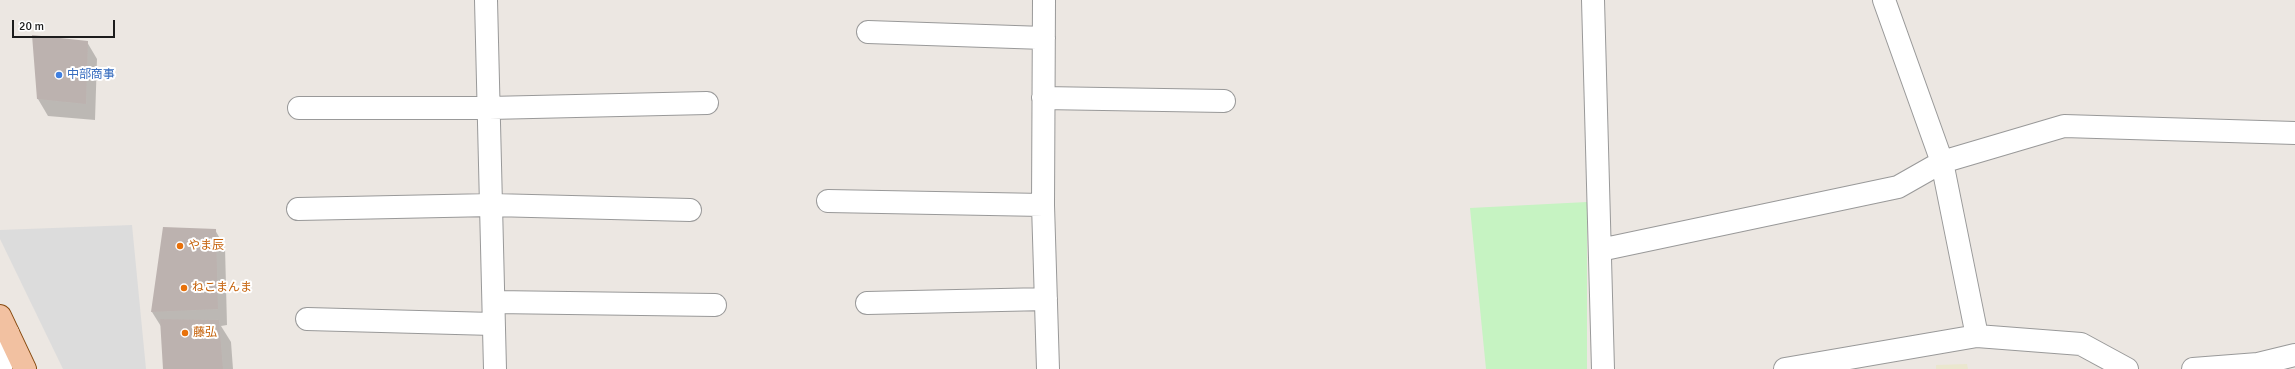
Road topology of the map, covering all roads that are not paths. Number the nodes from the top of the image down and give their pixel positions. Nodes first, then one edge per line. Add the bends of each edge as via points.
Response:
1 (486, 0) edge
2 (1044, 0) edge
3 (1593, 0) edge
4 (1884, 0) edge
5 (868, 32) dead end
6 (1044, 38) junction
7 (1043, 98) junction
8 (1224, 101) dead end
9 (707, 103) dead end
10 (299, 108) dead end
11 (489, 108) junction
12 (2295, 133) edge
13 (1942, 162) junction
14 (828, 201) dead end
15 (492, 205) junction
16 (1043, 205) junction
17 (298, 209) dead end
18 (690, 210) dead end
19 (1600, 250) junction
20 (1046, 299) junction
21 (495, 302) junction
22 (867, 303) dead end
23 (715, 305) dead end
24 (307, 319) dead end
25 (4, 324) edge
26 (493, 324) junction
27 (1977, 336) junction
28 (2295, 355) edge
29 (1, 369) edge
30 (25, 369) edge
31 (495, 369) edge
32 (1048, 369) edge
33 (1603, 369) edge
34 (1785, 369) edge
35 (2127, 369) edge
36 (2193, 369) edge

1 - 11 street
2 - 6 street
3 - 19 street
4 - 13 street
5 - 6 street
6 - 7 street
7 - 8 street
7 - 16 street
9 - 11 street
10 - 11 street
11 - 15 street
12 - 13 street via 2064,126
13 - 19 street via 1898,187
13 - 27 street
14 - 16 street
15 - 17 street
15 - 18 street
15 - 21 street
16 - 20 street
19 - 33 street
20 - 22 street
20 - 32 street
21 - 23 street
21 - 26 street
24 - 26 street
25 - 29 street
25 - 30 main road
26 - 31 street
27 - 34 street
27 - 35 street via 2081,344
28 - 36 street via 2258,364

